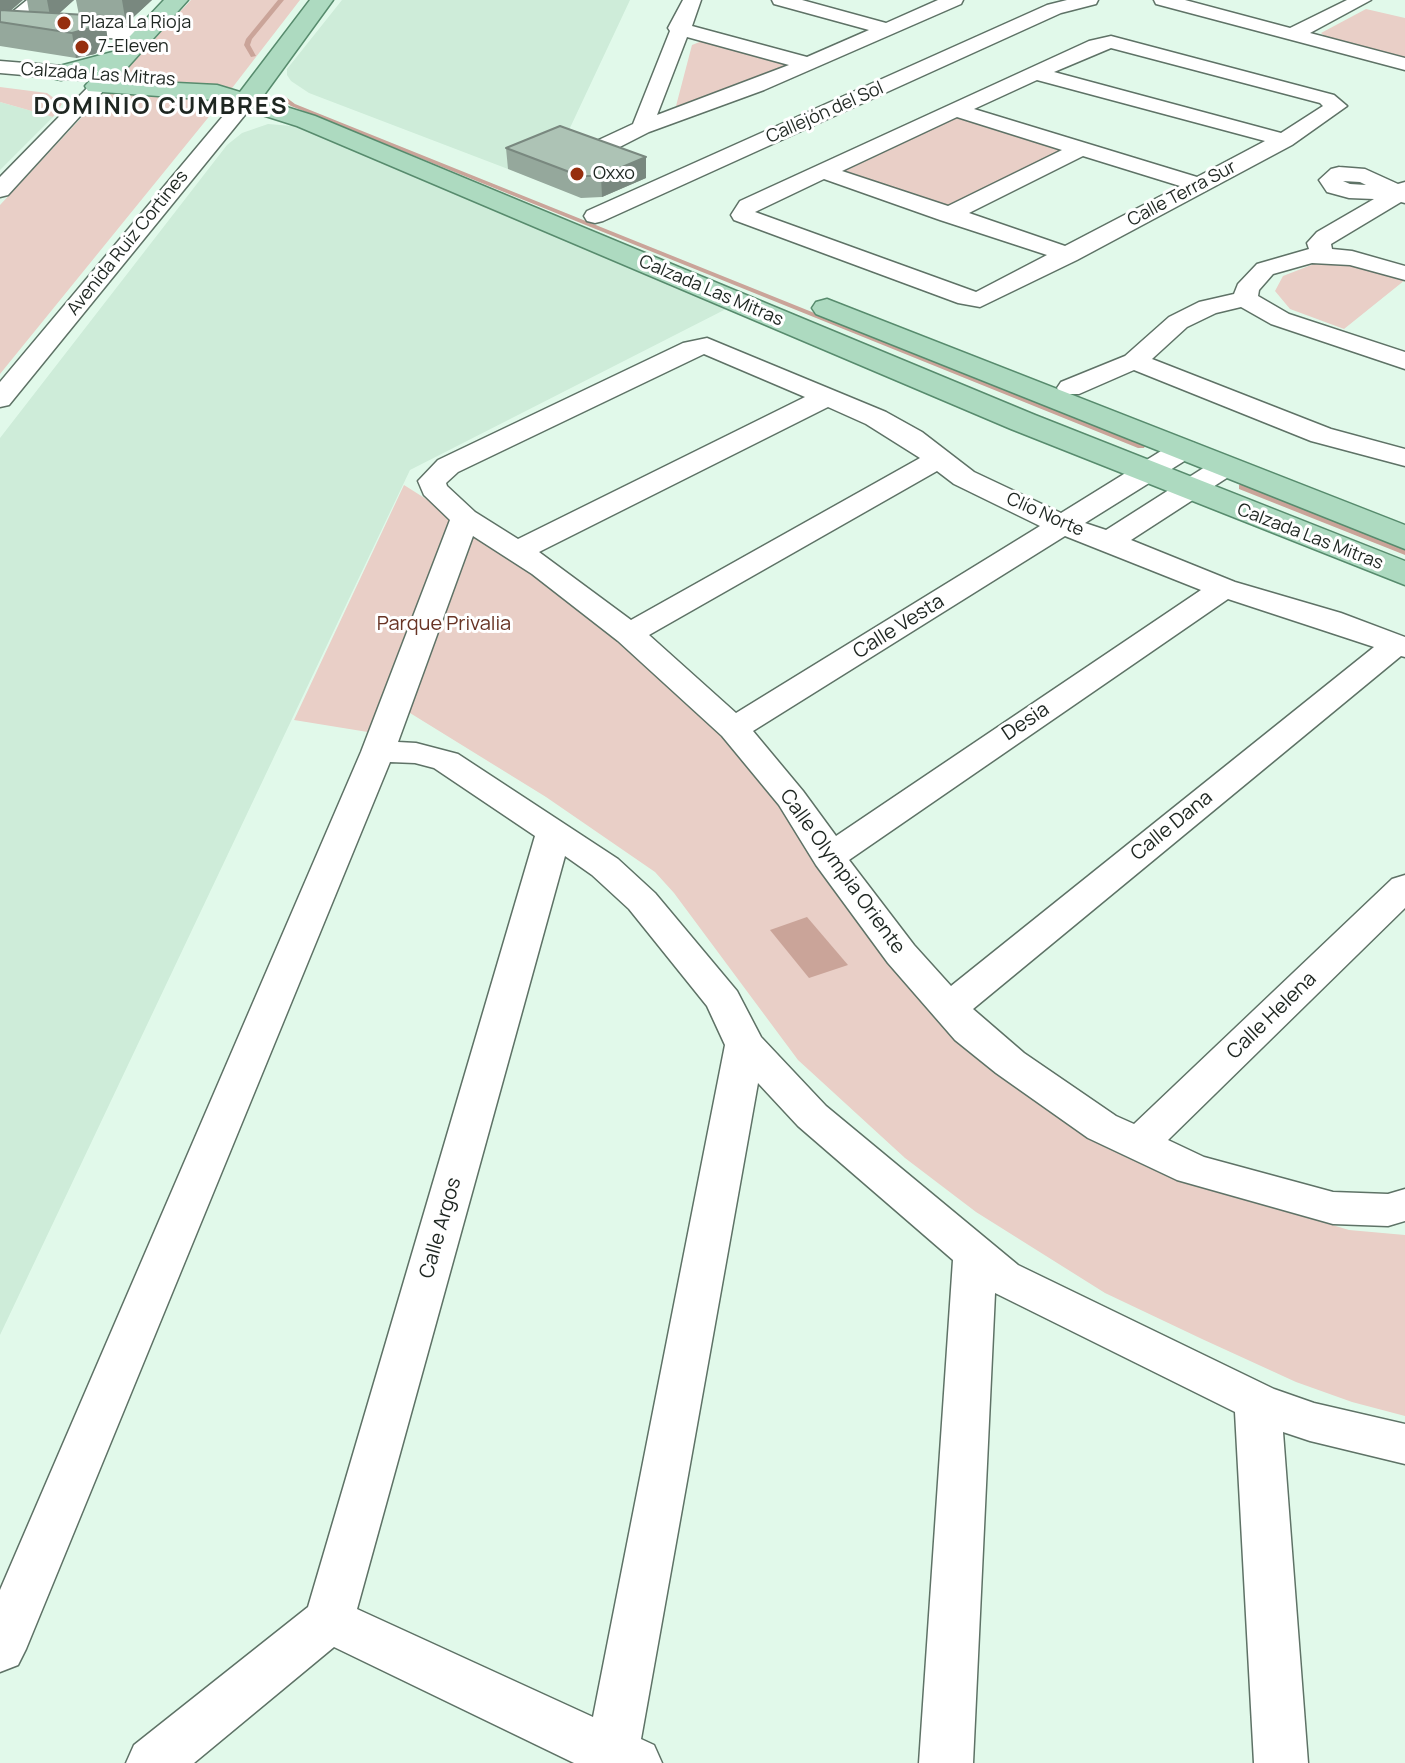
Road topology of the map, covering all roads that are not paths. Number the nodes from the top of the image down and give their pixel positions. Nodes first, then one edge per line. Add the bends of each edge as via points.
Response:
1 (39, 0) edge
2 (177, 0) edge
3 (322, 0) edge
4 (692, 0) edge
5 (781, 0) edge
6 (954, 0) edge
7 (1089, 0) edge
8 (1362, 0) edge
9 (1179, 2) edge
10 (1058, 4) edge
11 (79, 10) dead end
12 (678, 28) junction
13 (887, 29) junction
14 (56, 30) junction
15 (144, 34) junction
16 (1292, 34) junction
17 (806, 63) junction
18 (1405, 64) edge
19 (0, 67) edge
20 (108, 73) junction
21 (1038, 74) junction
22 (46, 78) junction
23 (0, 82) edge
24 (251, 94) junction
25 (753, 94) junction
26 (79, 107) junction
27 (958, 111) junction
28 (841, 120) junction
29 (642, 128) junction
30 (1284, 140) junction
31 (1083, 148) junction
32 (598, 149) edge
33 (824, 172) junction
34 (1200, 185) junction
35 (0, 190) edge
36 (1403, 193) edge
37 (948, 215) junction
38 (595, 216) junction
39 (1069, 255) junction
40 (1322, 255) junction
41 (1405, 273) edge
42 (1245, 299) junction
43 (1134, 361) junction
44 (1405, 361) edge
45 (1070, 388) dead end
46 (829, 396) junction
47 (0, 399) edge
48 (1184, 449) junction
49 (1405, 458) edge
50 (938, 459) junction
51 (1226, 466) junction
52 (1149, 472) junction
53 (432, 481) joint
54 (1189, 490) junction
55 (465, 518) junction
56 (1064, 526) junction
57 (1405, 538) edge
58 (1109, 541) junction
59 (518, 551) junction
60 (1405, 574) edge
61 (1224, 588) junction
62 (629, 634) junction
63 (1401, 646) edge
64 (734, 729) junction
65 (378, 752) junction
66 (553, 835) junction
67 (829, 857) junction
68 (1405, 887) edge
69 (949, 1008) junction
70 (745, 1045) junction
71 (1138, 1145) junction
72 (1397, 1208) edge
73 (975, 1255) junction
74 (1258, 1402) junction
75 (1405, 1444) edge
76 (329, 1620) junction
77 (0, 1649) edge
78 (616, 1760) edge
79 (153, 1763) edge
80 (946, 1763) edge
81 (1281, 1763) edge

1 - 14 street via 5,27
2 - 15 main road
3 - 24 main road
4 - 12 street
5 - 13 street
6 - 13 street
7 - 10 street, Callejón del Sol
8 - 16 street
9 - 16 street
10 - 28 street, Callejón del Sol
11 - 14 street
12 - 17 street
12 - 29 street
13 - 17 street
14 - 15 street
15 - 20 main road
16 - 18 street
17 - 25 street
19 - 22 street, Calzada Las Mitras
20 - 22 main road
20 - 22 street, Calzada Las Mitras
20 - 24 main road, Calzada Las Mitras
20 - 26 street
21 - 27 street, Calle Terra Sur
21 - 30 street
21 - 30 street, Calle Terra Sur via 1096,45 1118,43 1337,106
22 - 23 street, Calzada Las Mitras
22 - 26 street
24 - 38 main road, Calzada Las Mitras via 295,96
24 - 47 street, Avenida Ruiz Cortines
24 - 52 main road, Calzada Las Mitras
25 - 28 street
25 - 29 street
26 - 35 street
27 - 28 street, Calle Terra Sur
27 - 31 street
28 - 33 street, Calle Terra Sur
28 - 38 street, Callejón del Sol
29 - 32 street
30 - 34 street, Calle Terra Sur
31 - 34 street
31 - 37 street
33 - 37 street
33 - 39 street, Calle Terra Sur via 748,206 742,215 974,300 992,297
34 - 39 street, Calle Terra Sur
36 - 40 street via 1325,237 1319,243
37 - 39 street
38 - 48 main road, Calzada Las Mitras
40 - 41 street
40 - 42 street via 1265,269
42 - 43 street via 1208,307 1178,322
42 - 44 street via 1280,319
43 - 45 street
43 - 49 street via 1321,435
46 - 50 street, Clío Norte via 912,438
46 - 53 street, Clío Norte via 702,346 692,348 448,466
46 - 59 street
48 - 51 main road, Calzada Las Mitras
48 - 52 street, Calle Vesta
50 - 56 street, Clío Norte via 964,478
50 - 62 street
51 - 54 street
51 - 57 main road, Calzada Las Mitras
52 - 54 main road, Calzada Las Mitras
52 - 56 street, Calle Vesta
53 - 55 street, Calle Olympia Oriente
54 - 58 street
54 - 60 main road, Calzada Las Mitras
55 - 59 street, Calle Olympia Oriente
55 - 65 street
56 - 58 street, Clío Norte
56 - 64 street, Calle Vesta
58 - 61 street, Clío Norte
59 - 62 street, Calle Olympia Oriente
61 - 63 street, Clío Norte
61 - 67 street, Desia
62 - 64 street, Calle Olympia Oriente
63 - 69 street, Calle Dana
64 - 67 street, Calle Olympia Oriente via 791,798
65 - 66 street via 446,761
65 - 77 street
66 - 70 street via 605,867 642,901 723,1000
66 - 76 street, Calle Argos
67 - 69 street, Calle Olympia Oriente
68 - 71 street, Calle Helena
69 - 71 street, Calle Olympia Oriente via 969,1030 1069,1106
70 - 73 street via 812,1116
70 - 78 street
71 - 72 street, Calle Olympia Oriente via 1192,1169 1285,1197 1333,1208
73 - 74 street via 1003,1277
73 - 80 street
74 - 75 street via 1310,1422
74 - 81 street
76 - 78 street
76 - 79 street

